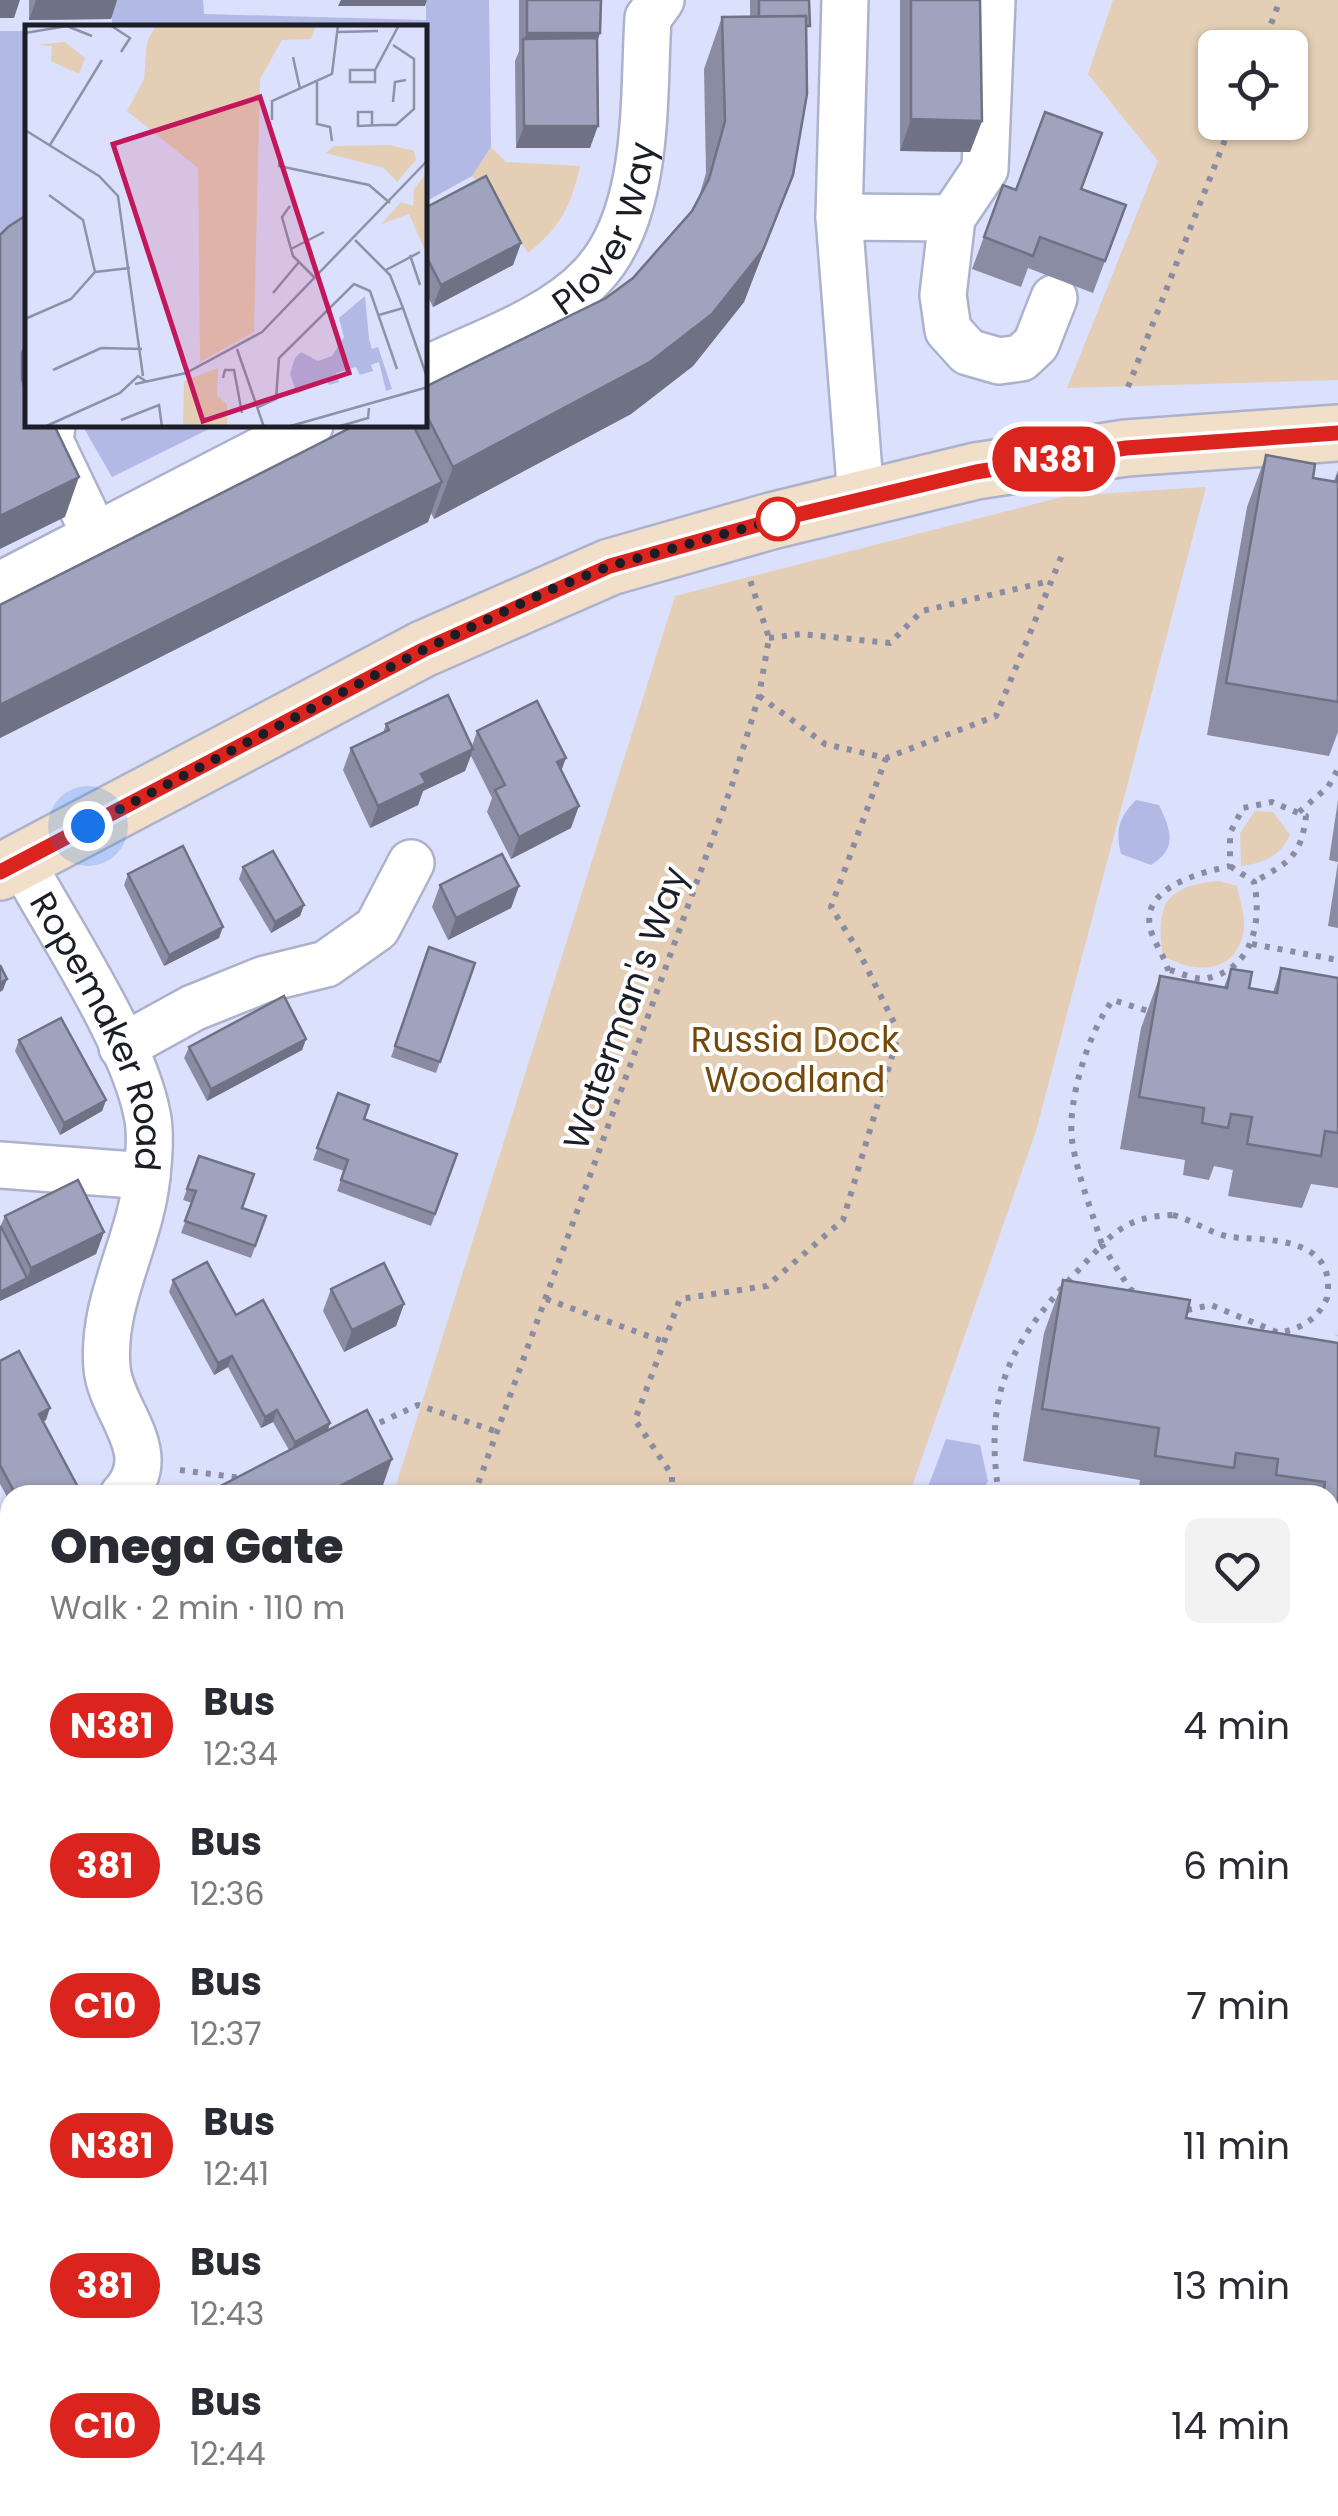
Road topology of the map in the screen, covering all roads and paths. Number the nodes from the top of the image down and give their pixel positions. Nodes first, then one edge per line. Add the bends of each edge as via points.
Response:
1 (661, 0) edge
2 (845, 0) edge
3 (992, 0) edge
4 (1280, 0) edge
5 (1269, 30) edge
6 (1225, 140) edge
7 (839, 216) junction
8 (952, 218) junction
9 (1054, 298) dead end
10 (428, 369) edge
11 (1128, 387) dead end
12 (52, 428) edge
13 (284, 431) edge
14 (1338, 433) edge
15 (860, 498) junction
16 (735, 531) junction
17 (94, 533) junction
18 (1062, 555) dead end
19 (1052, 581) junction
20 (0, 584) edge
21 (769, 638) junction
22 (759, 696) junction
23 (886, 758) junction
24 (1338, 769) edge
25 (1299, 812) junction
26 (412, 863) dead end
27 (11, 866) edge
28 (1230, 866) junction
29 (1254, 882) junction
30 (1252, 944) junction
31 (1338, 960) edge
32 (1170, 970) junction
33 (1170, 1002) edge
34 (1170, 1018) edge
35 (122, 1047) junction
36 (0, 1164) edge
37 (147, 1176) junction
38 (1102, 1245) junction
39 (1335, 1289) edge
40 (546, 1299) junction
41 (1338, 1336) edge
42 (662, 1341) junction
43 (1326, 1352) edge
44 (365, 1430) edge
45 (498, 1432) junction
46 (131, 1480) edge
47 (258, 1480) edge
48 (478, 1485) edge
49 (672, 1485) edge
50 (998, 1485) edge

1 - 10 street, Plover Way via 648,18 640,170 623,225 593,276 543,313
2 - 7 street
3 - 8 street via 985,169
4 - 5 path
6 - 11 path
7 - 8 street
7 - 15 street
8 - 9 street via 948,330 968,352 999,361 1020,358 1036,344
12 - 17 street via 50,441
13 - 17 street
14 - 15 main road via 1126,448
15 - 16 main road
16 - 21 path, Waterman's Way
16 - 27 main road via 550,590
17 - 20 street
18 - 19 path
19 - 21 path via 922,611 890,644 801,634
19 - 23 path via 996,716
21 - 22 path, Waterman's Way
22 - 23 path via 825,744
22 - 40 path, Waterman's Way
23 - 42 path via 831,907 899,1032 844,1220 766,1286 680,1299
24 - 25 path
25 - 28 path via 1272,802 1243,808 1230,833
25 - 29 path via 1306,816 1302,846
26 - 35 street via 378,928 326,964 193,1008
27 - 35 street, Ropemaker Road
28 - 29 path
28 - 32 path via 1179,879 1156,901 1150,929
29 - 30 path via 1260,911
30 - 31 path
30 - 32 path via 1232,968 1205,980
32 - 33 path
34 - 38 path via 1112,1000 1097,1020 1078,1082 1072,1138
35 - 37 street, Ropemaker Road via 148,1115
36 - 37 street
37 - 46 street, Ropemaker Road via 106,1322 107,1372 134,1434
38 - 39 path via 1137,1219 1173,1215 1231,1237 1306,1245 1321,1254
38 - 39 path via 1130,1289 1154,1306 1174,1313 1212,1306 1279,1333 1311,1322
38 - 50 path via 1034,1317 1002,1378 993,1456
40 - 42 path
40 - 45 path, Waterman's Way
41 - 43 path
42 - 49 path via 635,1420
44 - 45 path via 418,1405
45 - 48 path, Waterman's Way
46 - 47 path

